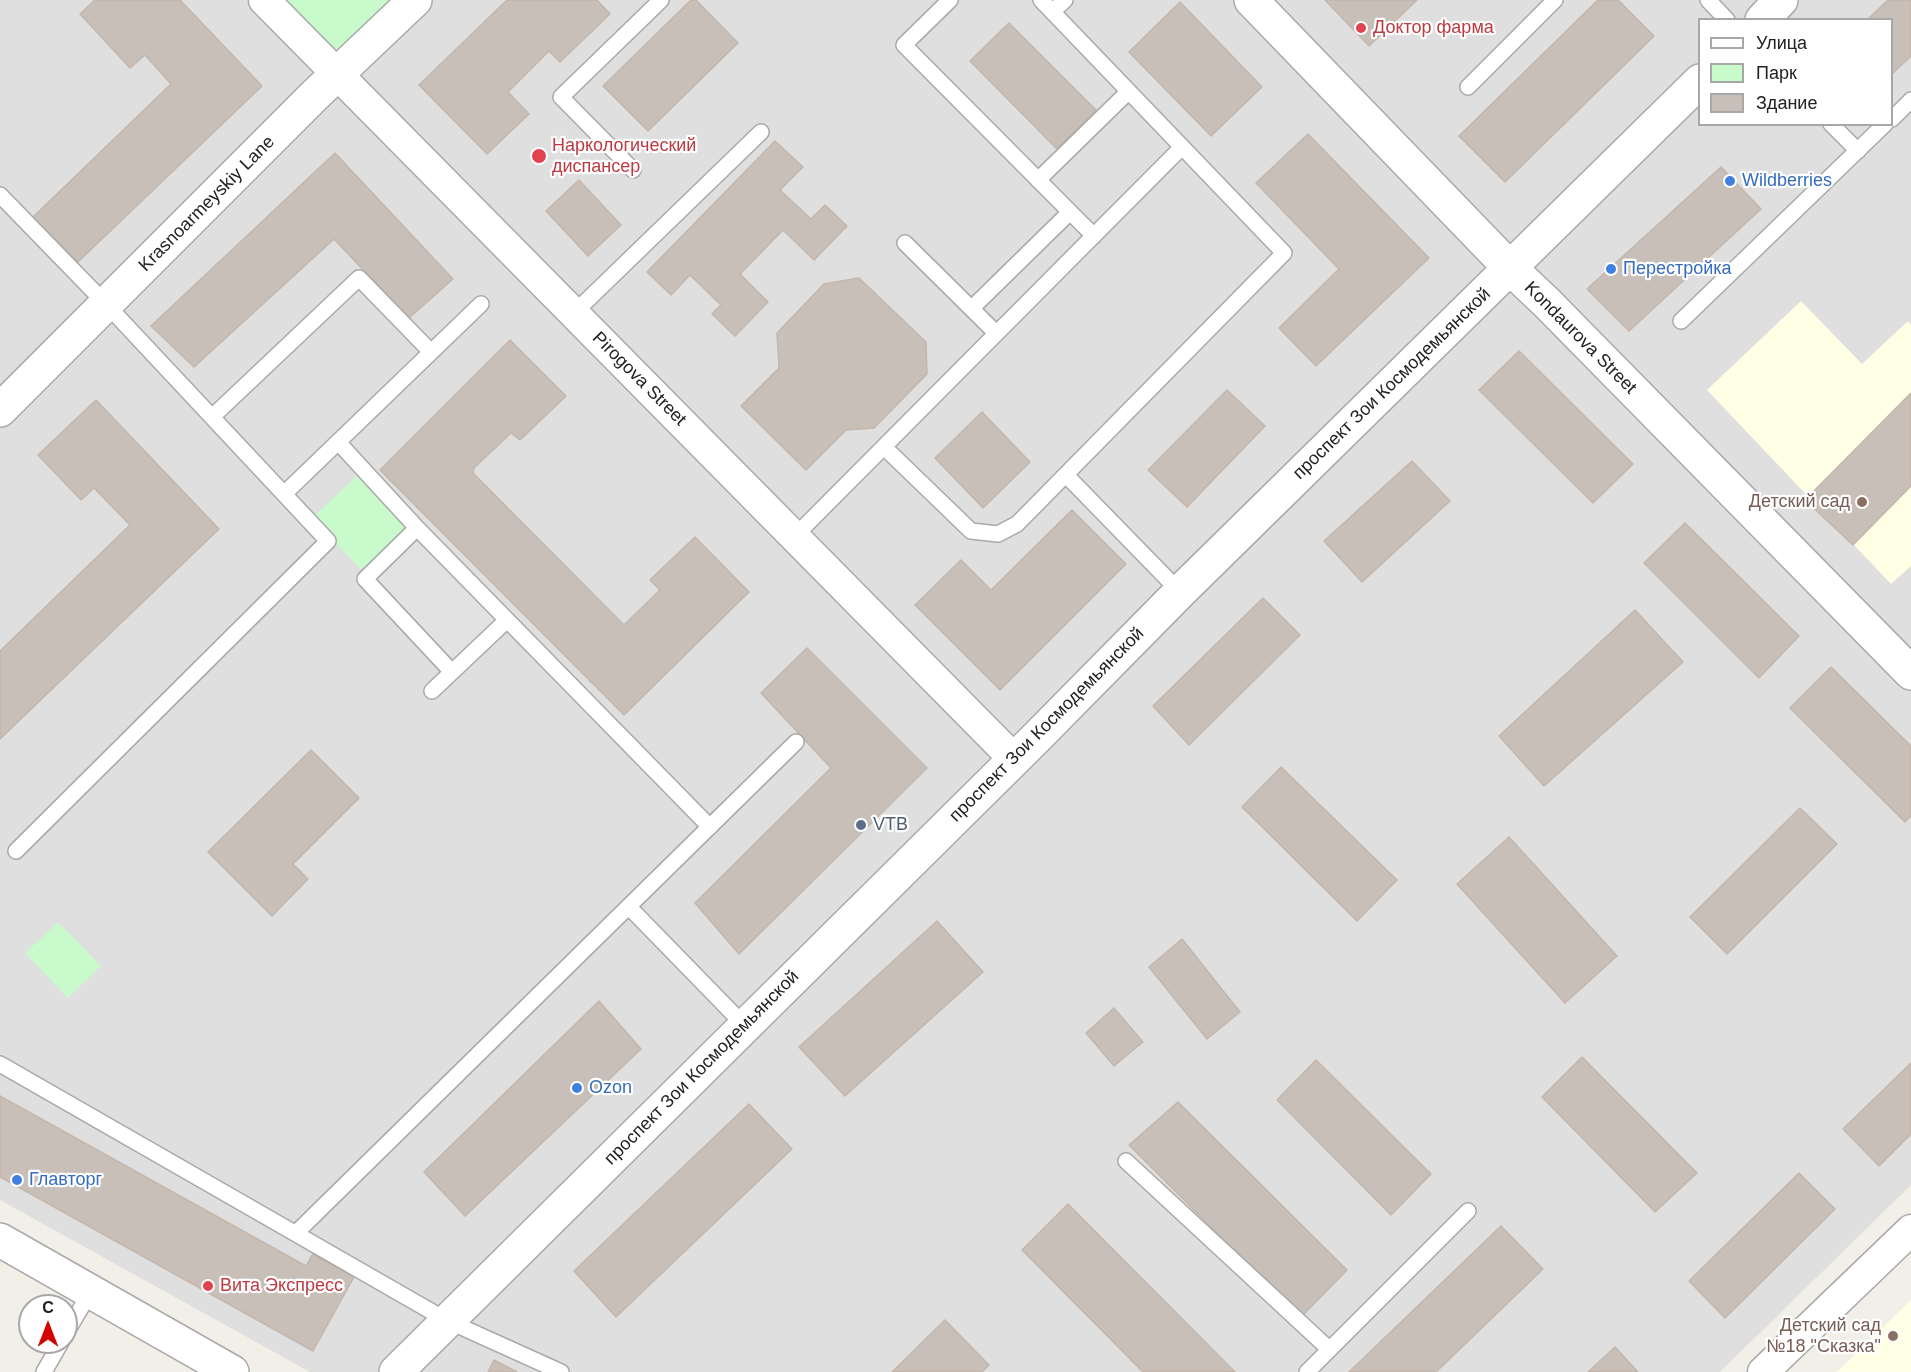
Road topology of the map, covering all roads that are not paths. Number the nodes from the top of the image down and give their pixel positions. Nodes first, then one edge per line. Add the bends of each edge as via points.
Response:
1 (264, 0) edge
2 (415, 0) edge
3 (661, 0) edge
4 (950, 0) edge
5 (1041, 0) edge
6 (1065, 0) edge
7 (1251, 0) edge
8 (1555, 0) edge
9 (1708, 0) edge
10 (1781, 0) edge
11 (1052, 12) junction
12 (1725, 18) edge
13 (1764, 18) edge
14 (337, 74) junction
15 (1698, 83) edge
16 (1468, 87) dead end
17 (1128, 92) junction
18 (1911, 100) edge
19 (1893, 118) edge
20 (1833, 126) edge
21 (1883, 126) edge
22 (761, 132) dead end
23 (1182, 147) junction
24 (1858, 151) junction
25 (633, 170) dead end
26 (1038, 180) junction
27 (0, 195) edge
28 (1070, 212) junction
29 (1094, 236) junction
30 (905, 243) dead end
31 (1510, 268) junction
32 (106, 304) junction
33 (481, 304) dead end
34 (972, 308) junction
35 (574, 313) junction
36 (1681, 321) dead end
37 (996, 333) junction
38 (431, 352) junction
39 (0, 410) edge
40 (212, 417) junction
41 (338, 442) junction
42 (884, 447) junction
43 (1066, 475) junction
44 (284, 494) junction
45 (417, 528) junction
46 (794, 537) junction
47 (1180, 592) junction
48 (507, 620) junction
49 (452, 672) junction
50 (1911, 673) edge
51 (432, 691) dead end
52 (796, 742) dead end
53 (1014, 759) junction
54 (710, 827) junction
55 (16, 850) dead end
56 (629, 907) junction
57 (745, 1026) junction
58 (0, 1064) edge
59 (1126, 1161) dead end
60 (1468, 1210) dead end
61 (1911, 1230) edge
62 (296, 1233) junction
63 (0, 1240) edge
64 (91, 1291) junction
65 (78, 1313) edge
66 (448, 1321) junction
67 (1329, 1349) junction
68 (54, 1354) edge
69 (44, 1372) edge
70 (232, 1372) edge
71 (396, 1372) edge
72 (561, 1372) edge
73 (1307, 1372) edge
74 (1763, 1372) edge

1 - 14 street, Pirogova Street
2 - 14 street, Krasnoarmeyskiy Lane
3 - 25 lane via 561,97
4 - 26 lane via 904,45
5 - 11 lane
6 - 11 lane
7 - 31 street, Kondaurova Street
8 - 16 lane
9 - 12 lane
10 - 13 street
11 - 17 lane
14 - 32 street, Krasnoarmeyskiy Lane
14 - 35 street, Pirogova Street
15 - 31 street, проспект Зои Космодемьянской
17 - 23 lane
17 - 26 lane
18 - 19 lane
20 - 24 lane
21 - 24 lane
22 - 35 lane
23 - 29 lane
23 - 43 lane via 1284,253
24 - 36 lane
26 - 28 lane
27 - 32 lane
28 - 29 lane
28 - 34 lane
29 - 37 lane
30 - 34 lane
31 - 47 street, проспект Зои Космодемьянской
31 - 50 street, Kondaurova Street
32 - 39 street, Krasnoarmeyskiy Lane
32 - 40 lane
33 - 38 lane
34 - 37 lane
35 - 46 street, Pirogova Street
37 - 42 lane
38 - 40 lane via 359,278
38 - 41 lane
40 - 44 lane
41 - 44 lane
41 - 45 lane
42 - 43 lane via 971,531 998,534 1017,524
42 - 46 lane
43 - 47 lane
44 - 55 lane via 328,541
45 - 48 lane
45 - 49 lane via 365,579
46 - 53 street, Pirogova Street
47 - 53 street, проспект Зои Космодемьянской
48 - 49 lane
48 - 54 lane
49 - 51 lane
52 - 54 lane
53 - 57 street, проспект Зои Космодемьянской
54 - 56 lane
56 - 57 lane
56 - 62 lane
57 - 66 street, проспект Зои Космодемьянской
58 - 62 lane
59 - 67 lane
60 - 67 lane
61 - 74 street
62 - 66 lane
63 - 64 street
64 - 65 lane
64 - 70 street
66 - 71 street, проспект Зои Космодемьянской
66 - 72 lane
67 - 73 lane
68 - 69 lane

